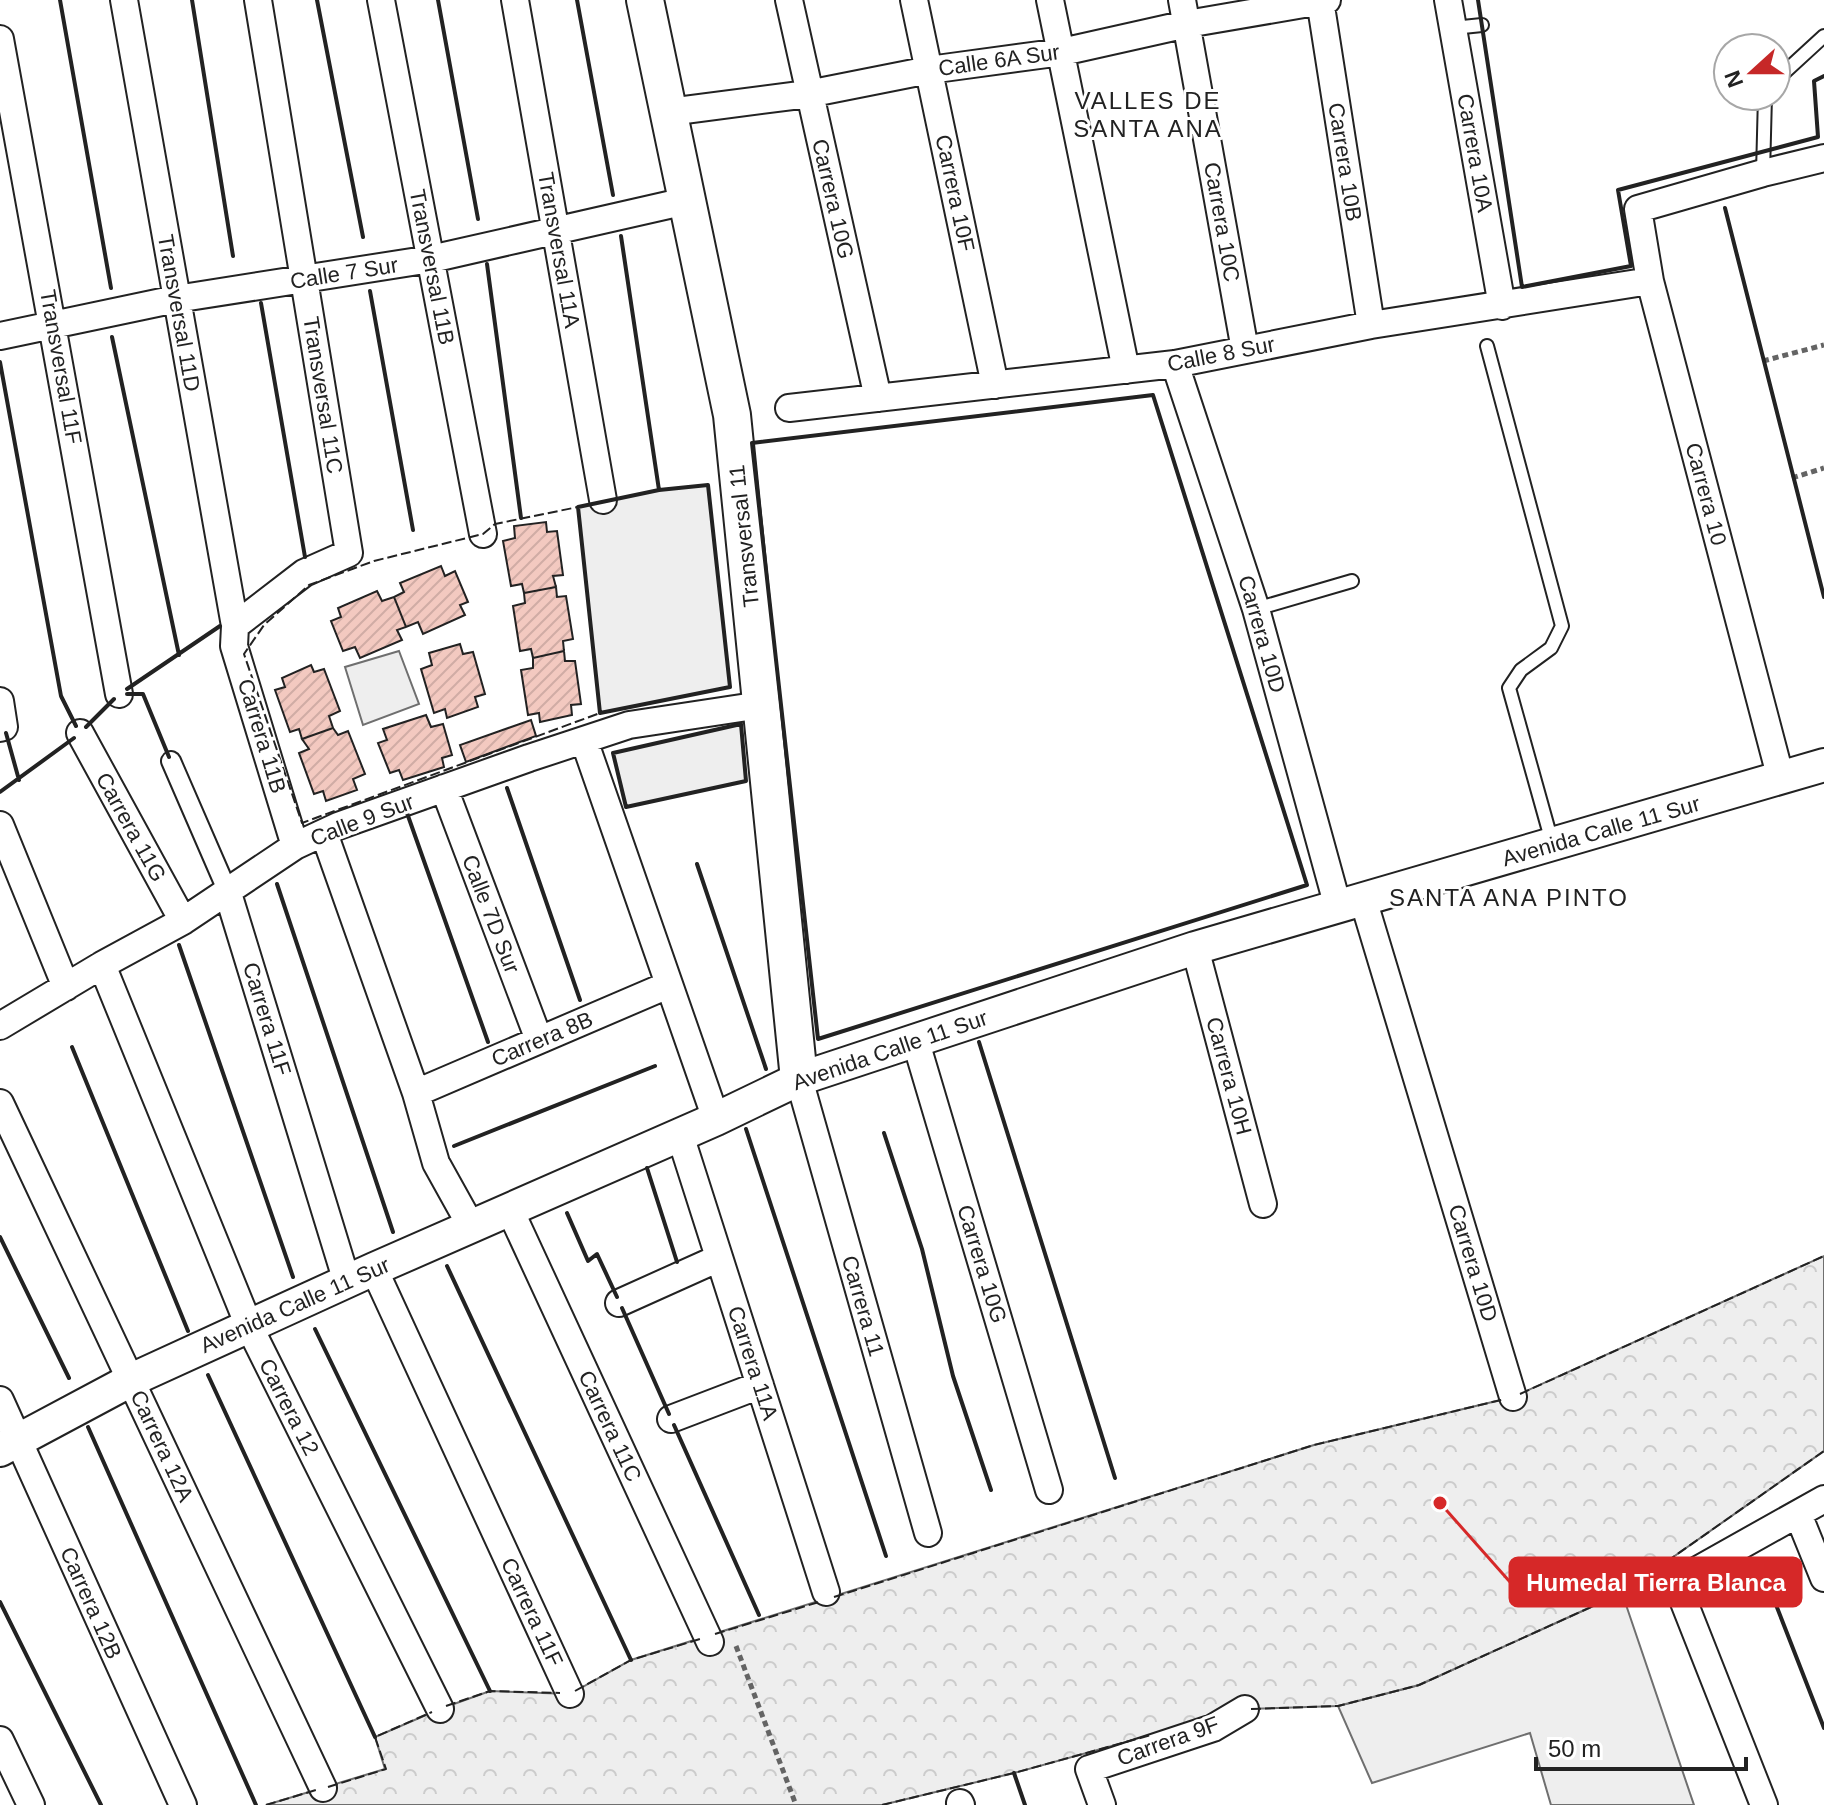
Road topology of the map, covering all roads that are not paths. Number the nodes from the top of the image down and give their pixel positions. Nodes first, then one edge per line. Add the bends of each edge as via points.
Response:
1 (124, 0) edge
2 (258, 0) edge
3 (381, 0) edge
4 (515, 0) edge
5 (645, 0) edge
6 (789, 0) edge
7 (914, 0) edge
8 (1050, 0) edge
9 (1448, 0) edge
10 (1322, 1) edge
11 (1184, 12) edge
12 (1482, 25) dead end
13 (1453, 28) junction
14 (1824, 36) edge
15 (0, 39) edge
16 (1062, 52) junction
17 (1792, 65) edge
18 (929, 70) junction
19 (808, 94) junction
20 (669, 112) junction
21 (1765, 112) edge
22 (1824, 158) edge
23 (1763, 173) junction
24 (686, 201) junction
25 (556, 233) junction
26 (431, 259) junction
27 (304, 279) junction
28 (1650, 281) junction
29 (176, 299) junction
30 (1502, 306) junction
31 (54, 325) junction
32 (1371, 325) junction
33 (0, 336) edge
34 (1487, 346) dead end
35 (1245, 350) junction
36 (1175, 364) junction
37 (1126, 370) junction
38 (995, 385) junction
39 (878, 398) junction
40 (789, 408) dead end
41 (603, 500) dead end
42 (483, 534) dead end
43 (1352, 581) dead end
44 (1256, 609) junction
45 (235, 626) junction
46 (119, 694) dead end
47 (761, 705) junction
48 (80, 733) dead end
49 (584, 740) junction
50 (171, 761) dead end
51 (1824, 765) edge
52 (1781, 779) junction
53 (444, 788) junction
54 (0, 825) edge
55 (324, 833) junction
56 (1553, 845) junction
57 (295, 846) junction
58 (227, 890) junction
59 (1351, 903) junction
60 (183, 921) junction
61 (1195, 948) junction
62 (102, 965) junction
63 (668, 985) junction
64 (66, 987) junction
65 (0, 1026) edge
66 (915, 1039) junction
67 (539, 1040) junction
68 (799, 1079) junction
69 (416, 1093) junction
70 (0, 1103) edge
71 (716, 1119) junction
72 (680, 1135) junction
73 (1263, 1204) dead end
74 (510, 1210) junction
75 (471, 1226) junction
76 (719, 1258) junction
77 (361, 1276) junction
78 (619, 1303) dead end
79 (249, 1326) junction
80 (131, 1380) junction
81 (760, 1385) junction
82 (1513, 1397) dead end
83 (0, 1400) edge
84 (671, 1419) dead end
85 (9, 1445) edge
86 (1049, 1490) dead end
87 (1824, 1499) edge
88 (1798, 1514) junction
89 (928, 1533) dead end
90 (1824, 1578) edge
91 (826, 1592) dead end
92 (710, 1642) dead end
93 (570, 1694) dead end
94 (440, 1709) dead end
95 (1245, 1709) dead end
96 (0, 1740) edge
97 (323, 1788) dead end
98 (31, 1805) edge
99 (183, 1805) edge
100 (1102, 1805) edge
101 (1764, 1805) edge

1 - 29 street, Transversal 11D
2 - 27 street, Transversal 11C
3 - 26 street, Transversal 11B
4 - 25 street, Transversal 11A
5 - 20 main road, Transversal 11
6 - 19 street, Carrera 10G
7 - 18 street, Carrera 10F
8 - 16 street
9 - 13 street, Carrera 10A
10 - 11 street, Calle 6A Sur
10 - 32 street, Carrera 10B
11 - 16 street, Calle 6A Sur
11 - 35 street, Carrera 10C
12 - 13 lane
13 - 30 street, Carrera 10A
14 - 17 lane
15 - 31 street, Transversal 11F
16 - 18 street, Calle 6A Sur
16 - 37 street
18 - 19 street, Calle 6A Sur
18 - 38 street, Carrera 10F
19 - 20 street, Calle 6A Sur
19 - 39 street, Carrera 10G
20 - 24 main road, Transversal 11
21 - 23 lane
22 - 23 street
23 - 28 street, Carrera 10 via 1638,209
24 - 25 street, Calle 7 Sur
24 - 47 main road, Transversal 11 via 732,415
25 - 26 street, Calle 7 Sur
25 - 41 street, Transversal 11A
26 - 27 street, Calle 7 Sur
26 - 42 street, Transversal 11B
27 - 29 street, Calle 7 Sur
27 - 45 street, Transversal 11C via 349,553 304,573
28 - 30 street, Calle 8 Sur
28 - 52 street, Carrera 10
29 - 31 street, Calle 7 Sur
29 - 45 street, Transversal 11D
30 - 32 street, Calle 8 Sur
31 - 33 street, Calle 7 Sur
31 - 46 street, Transversal 11F
32 - 35 street, Calle 8 Sur
34 - 56 lane via 1562,626 1551,648 1521,670 1509,688
35 - 36 street, Calle 8 Sur
36 - 37 street, Calle 8 Sur
36 - 44 street, Carrera 10D
37 - 38 street, Calle 8 Sur
38 - 39 street, Calle 8 Sur
39 - 40 street, Calle 8 Sur
43 - 44 lane
44 - 59 street, Carrera 10D
45 - 57 street, Carrera 11B via 234,646
47 - 49 street, Calle 9 Sur via 629,725
47 - 68 main road, Transversal 11
48 - 60 street, Carrera 11G
49 - 53 street, Calle 9 Sur via 526,749
49 - 63 street
50 - 58 street, Carrera 11F
51 - 52 street, Avenida Calle 11 Sur
52 - 56 street, Avenida Calle 11 Sur
53 - 55 street, Calle 9 Sur
53 - 67 street, Calle 7D Sur
54 - 64 street
55 - 57 street, Calle 9 Sur
55 - 69 street
56 - 59 street, Avenida Calle 11 Sur
57 - 58 street, Calle 9 Sur
58 - 60 street, Calle 9 Sur
58 - 77 street, Carrera 11F
59 - 61 street, Avenida Calle 11 Sur
59 - 82 street, Carrera 10D
60 - 62 street, Calle 9 Sur
61 - 66 street, Avenida Calle 11 Sur
61 - 73 street, Carrera 10H
62 - 64 street, Calle 9 Sur
62 - 79 street, Carrera 12
63 - 67 street, Carrera 8B
63 - 71 street
64 - 65 street, Calle 9 Sur
66 - 68 street, Avenida Calle 11 Sur
66 - 86 street, Carrera 10G
67 - 69 street, Carrera 8B
68 - 71 street, Avenida Calle 11 Sur
68 - 89 street, Carrera 11
69 - 75 street via 436,1163
70 - 80 street, Carrera 12A
71 - 72 street, Avenida Calle 11 Sur
72 - 74 street, Avenida Calle 11 Sur
72 - 76 street, Carrera 11A
74 - 75 street, Avenida Calle 11 Sur
74 - 92 street, Carrera 11C
75 - 77 street, Avenida Calle 11 Sur
76 - 78 street
76 - 81 street, Carrera 11A
77 - 79 street, Avenida Calle 11 Sur
77 - 93 street, Carrera 11F
79 - 80 street, Avenida Calle 11 Sur
79 - 94 street, Carrera 12
80 - 85 street, Avenida Calle 11 Sur
80 - 97 street, Carrera 12A
81 - 84 street
81 - 91 street, Carrera 11A
83 - 85 street, Carrera 12B
85 - 99 street, Carrera 12B
87 - 88 street
88 - 90 street
88 - 101 street via 1676,1582
95 - 100 street, Carrera 9F via 1213,1728 1089,1769
96 - 98 street

